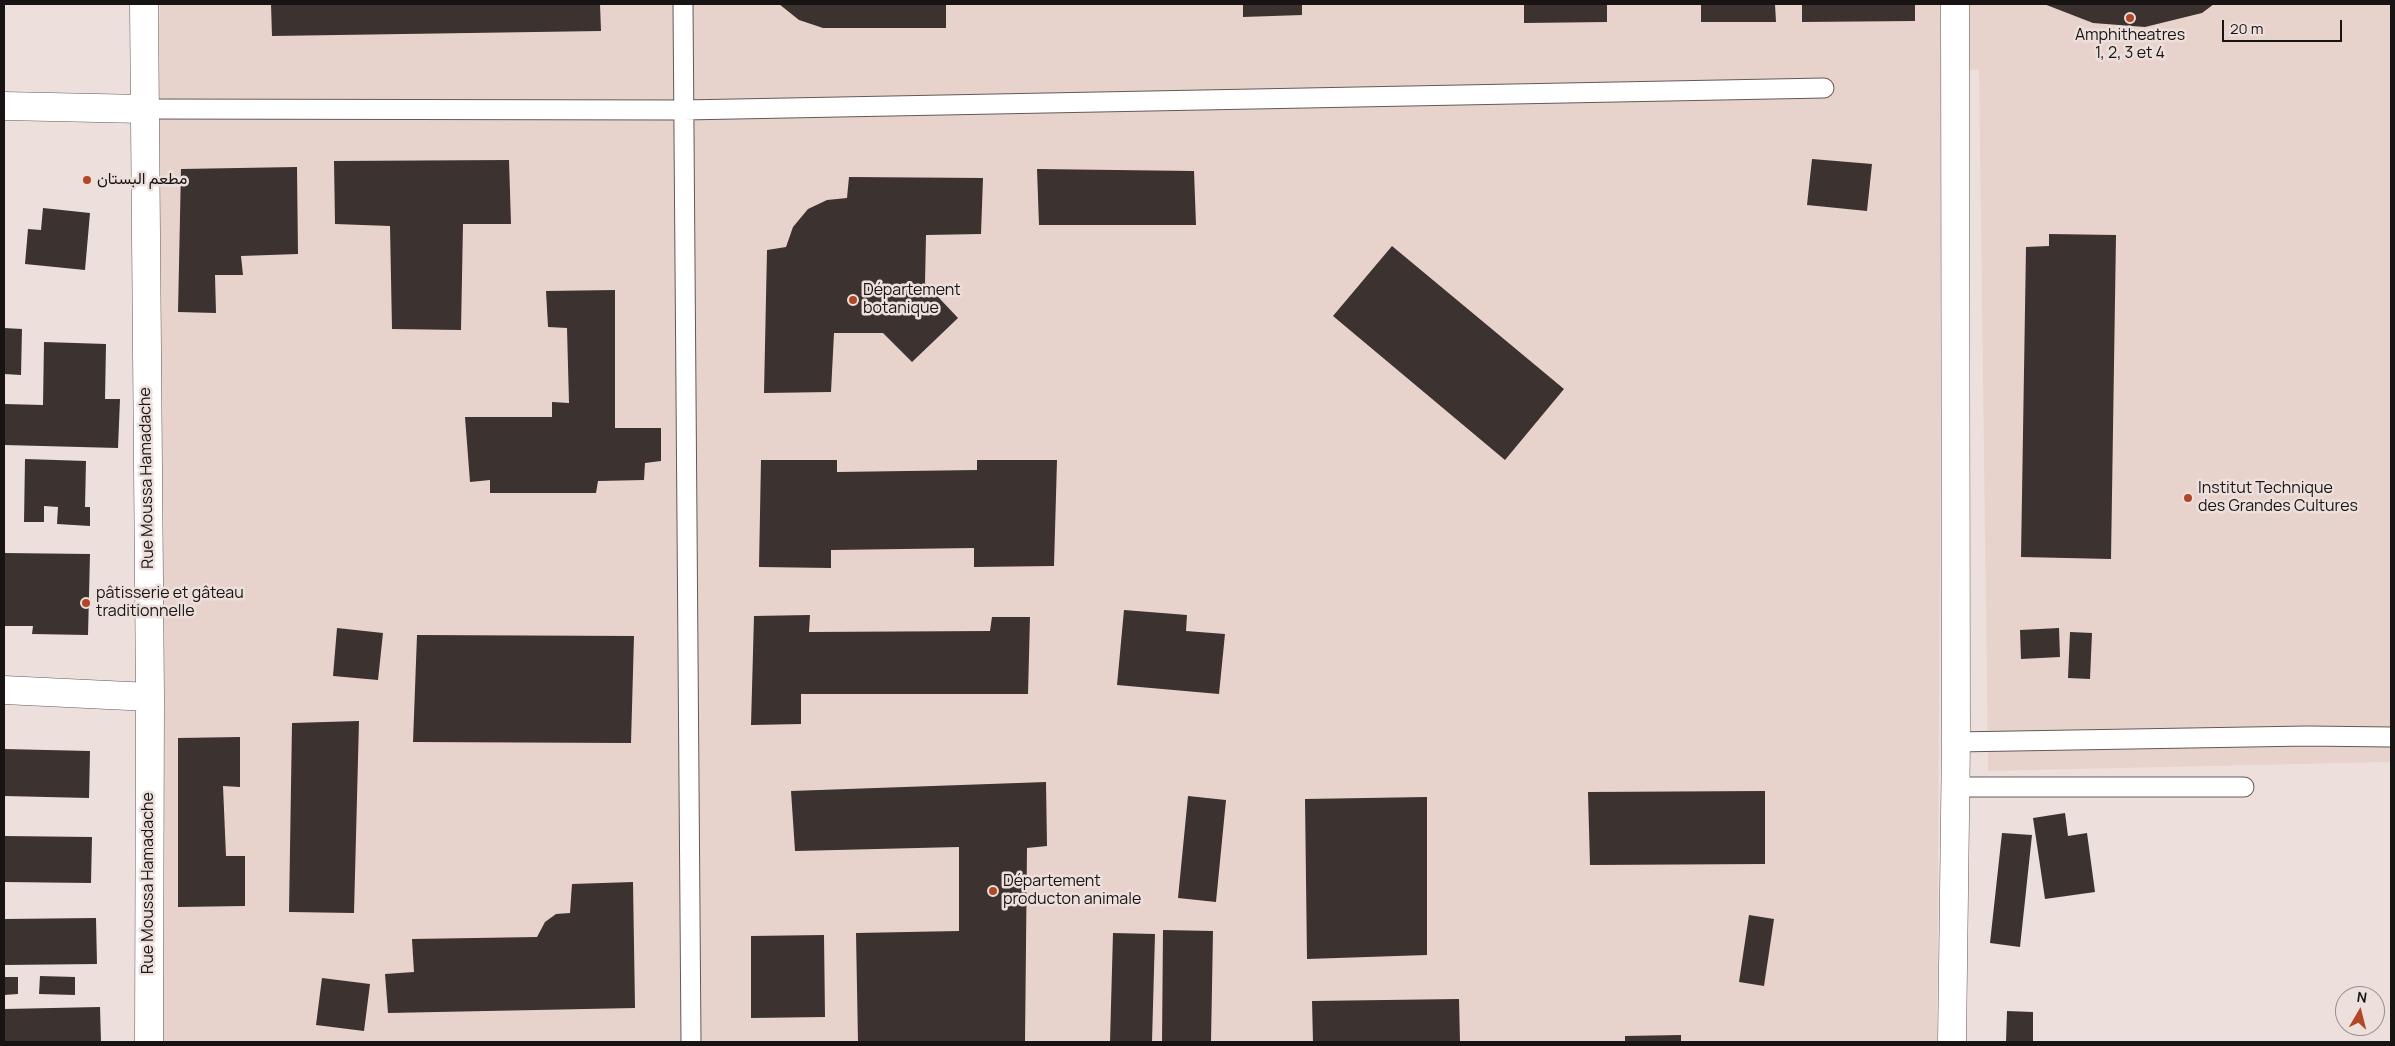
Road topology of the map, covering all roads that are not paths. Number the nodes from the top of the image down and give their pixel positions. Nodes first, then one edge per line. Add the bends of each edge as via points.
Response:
1 (144, 4) edge
2 (683, 4) edge
3 (1955, 4) edge
4 (1824, 88) dead end
5 (4, 106) edge
6 (143, 109) junction
7 (684, 110) junction
8 (4, 690) edge
9 (150, 697) junction
10 (2391, 737) edge
11 (1956, 742) junction
12 (1956, 786) junction
13 (2244, 787) dead end
14 (149, 1042) edge
15 (691, 1042) edge
16 (1952, 1042) edge

1 - 6 street, Rue Moussa Hamadache
2 - 7 lane
3 - 11 street
4 - 7 lane
5 - 6 street
6 - 7 lane
6 - 9 street, Rue Moussa Hamadache
7 - 15 lane
8 - 9 street
9 - 14 street, Rue Moussa Hamadache
10 - 11 lane
11 - 12 street
12 - 13 lane
12 - 16 street

